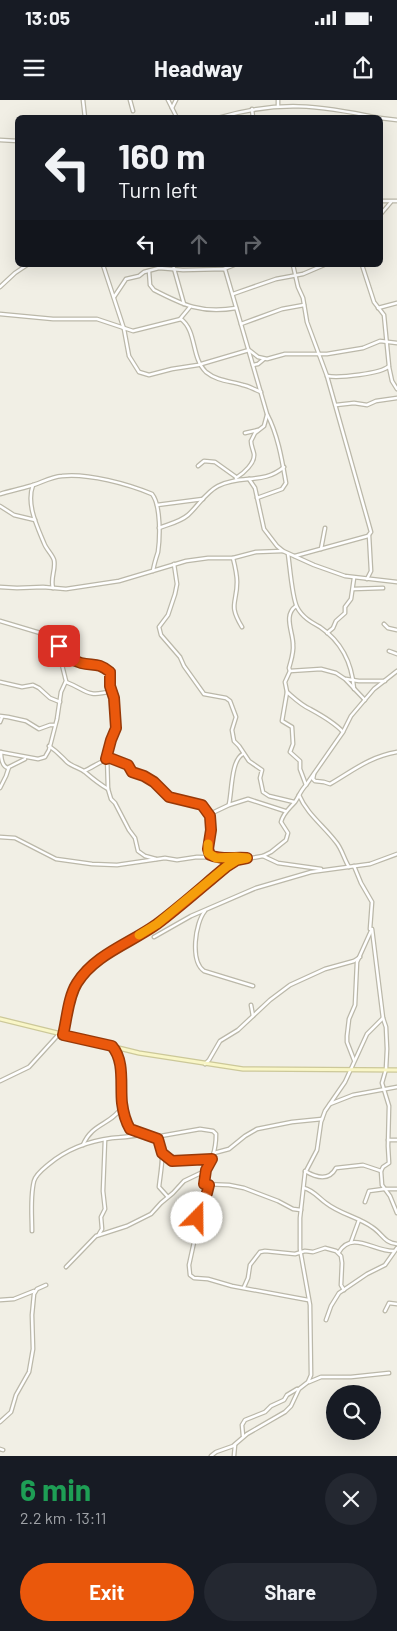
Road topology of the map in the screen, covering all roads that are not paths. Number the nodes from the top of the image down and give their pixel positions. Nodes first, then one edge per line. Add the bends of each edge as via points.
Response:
1 (83, 100) edge
2 (130, 100) edge
3 (168, 100) edge
4 (176, 100) edge
5 (278, 100) edge
6 (315, 100) edge
7 (278, 106) junction
8 (314, 106) junction
9 (172, 108) junction
10 (252, 109) junction
11 (133, 111) dead end
12 (85, 115) edge
13 (176, 115) edge
14 (229, 115) edge
15 (253, 115) edge
16 (366, 115) edge
17 (383, 118) edge
18 (397, 120) edge
19 (0, 140) edge
20 (15, 141) edge
21 (383, 201) edge
22 (397, 201) edge
23 (392, 202) junction
24 (383, 212) edge
25 (24, 267) edge
26 (104, 267) edge
27 (174, 267) edge
28 (229, 267) edge
29 (294, 267) edge
30 (319, 267) edge
31 (363, 267) edge
32 (224, 269) junction
33 (175, 270) junction
34 (149, 271) junction
35 (296, 275) junction
36 (0, 287) edge
37 (233, 294) junction
38 (114, 297) junction
39 (397, 303) edge
40 (184, 304) junction
41 (304, 305) junction
42 (190, 307) junction
43 (236, 308) junction
44 (378, 308) junction
45 (0, 314) edge
46 (180, 319) junction
47 (241, 324) junction
48 (124, 329) junction
49 (387, 341) junction
50 (397, 343) edge
51 (249, 350) junction
52 (318, 354) junction
53 (264, 359) junction
54 (201, 364) junction
55 (253, 365) junction
56 (389, 366) junction
57 (327, 376) junction
58 (397, 390) edge
59 (261, 393) junction
60 (397, 398) edge
61 (336, 405) junction
62 (267, 414) junction
63 (259, 430) junction
64 (246, 434) dead end
65 (198, 466) dead end
66 (284, 467) junction
67 (238, 478) junction
68 (249, 479) junction
69 (34, 485) junction
70 (0, 494) edge
71 (257, 498) junction
72 (204, 499) junction
73 (157, 505) junction
74 (0, 506) edge
75 (35, 520) junction
76 (160, 528) junction
77 (325, 528) dead end
78 (369, 535) junction
79 (321, 549) junction
80 (282, 551) junction
81 (288, 554) junction
82 (296, 556) junction
83 (233, 558) junction
84 (174, 564) junction
85 (153, 571) junction
86 (354, 578) junction
87 (367, 579) junction
88 (397, 582) edge
89 (0, 588) edge
90 (53, 588) junction
91 (384, 588) dead end
92 (353, 589) junction
93 (296, 606) junction
94 (0, 621) edge
95 (384, 624) dead end
96 (242, 627) dead end
97 (397, 630) edge
98 (327, 633) junction
99 (62, 650) junction
100 (389, 651) dead end
101 (397, 654) edge
102 (290, 671) junction
103 (397, 671) edge
104 (344, 679) junction
105 (353, 680) junction
106 (385, 681) junction
107 (0, 682) edge
108 (66, 682) junction
109 (354, 688) junction
110 (111, 691) junction
111 (287, 692) junction
112 (364, 700) junction
113 (60, 702) junction
114 (1, 716) edge
115 (0, 722) edge
116 (55, 725) junction
117 (343, 732) junction
118 (49, 745) junction
119 (1, 752) edge
120 (397, 752) edge
121 (244, 753) junction
122 (27, 758) junction
123 (106, 759) junction
124 (8, 768) junction
125 (84, 771) junction
126 (314, 772) junction
127 (306, 785) junction
128 (0, 788) edge
129 (108, 789) junction
130 (299, 795) junction
131 (294, 802) junction
132 (228, 805) junction
133 (286, 811) junction
134 (210, 814) junction
135 (0, 837) edge
136 (397, 854) edge
137 (263, 856) junction
138 (216, 858) junction
139 (247, 858) junction
140 (156, 859) junction
141 (354, 866) junction
142 (348, 867) junction
143 (323, 869) junction
144 (206, 910) junction
145 (372, 929) junction
146 (154, 937) dead end
147 (360, 957) junction
148 (253, 986) dead end
149 (251, 1005) dead end
150 (253, 1016) junction
151 (383, 1018) junction
152 (0, 1019) edge
153 (59, 1034) junction
154 (63, 1035) junction
155 (112, 1046) junction
156 (354, 1061) junction
157 (205, 1064) junction
158 (351, 1069) junction
159 (386, 1069) junction
160 (397, 1070) edge
161 (0, 1081) edge
162 (397, 1087) edge
163 (385, 1090) junction
164 (329, 1105) junction
165 (122, 1106) junction
166 (322, 1119) junction
167 (143, 1134) junction
168 (155, 1137) junction
169 (105, 1140) junction
170 (388, 1140) junction
171 (397, 1140) edge
172 (83, 1145) junction
173 (162, 1153) junction
174 (214, 1154) junction
175 (212, 1159) junction
176 (206, 1170) junction
177 (305, 1171) junction
178 (381, 1171) junction
179 (209, 1185) junction
180 (304, 1188) junction
181 (385, 1189) junction
182 (397, 1189) edge
183 (168, 1197) junction
184 (365, 1202) dead end
185 (301, 1210) junction
186 (397, 1213) edge
187 (359, 1220) junction
188 (32, 1231) dead end
189 (99, 1234) junction
190 (350, 1242) junction
191 (397, 1246) edge
192 (394, 1251) junction
193 (338, 1252) junction
194 (300, 1253) junction
195 (66, 1267) dead end
196 (46, 1284) dead end
197 (244, 1288) junction
198 (35, 1290) junction
199 (344, 1290) junction
200 (0, 1300) edge
201 (308, 1300) junction
202 (397, 1304) edge
203 (386, 1311) dead end
204 (326, 1320) dead end
205 (389, 1373) dead end
206 (306, 1383) junction
207 (298, 1389) junction
208 (0, 1422) edge
209 (243, 1437) junction
210 (236, 1444) junction
211 (211, 1456) edge
212 (234, 1456) edge

1 - 12 street
2 - 11 street
3 - 9 street
4 - 9 street
5 - 7 street
6 - 8 street
7 - 8 street
7 - 10 street
8 - 16 street
9 - 13 street
10 - 14 street
10 - 15 street
17 - 18 street
19 - 20 street
21 - 23 street
22 - 23 street
23 - 24 street
25 - 36 street
26 - 38 street
27 - 33 street
28 - 32 street
29 - 35 street
30 - 35 street
31 - 44 street
32 - 33 street
32 - 37 street
33 - 34 street via 161,268
33 - 40 street
34 - 38 street via 126,279
34 - 40 street via 150,285 154,290
35 - 37 street
35 - 41 street
37 - 43 street
38 - 48 street
39 - 44 street
40 - 42 street
41 - 47 street via 282,309
41 - 52 street
42 - 43 street via 204,310
42 - 46 street
43 - 47 street
44 - 49 street via 384,315
45 - 48 street via 96,320
46 - 48 street via 133,331
46 - 54 street via 188,327
47 - 51 street
48 - 54 street via 129,356 142,374
49 - 50 street
49 - 52 street
49 - 56 street
51 - 53 street
51 - 54 street
51 - 55 street
52 - 53 street via 285,354
52 - 57 street
53 - 55 street
54 - 59 street via 217,379 242,384
55 - 59 street
56 - 57 street via 359,376
56 - 58 street
57 - 61 street
59 - 62 street
60 - 61 street via 368,405
61 - 78 street via 367,513 371,529
62 - 63 street
62 - 66 street
63 - 64 street
63 - 67 street via 250,441 253,460
65 - 67 street via 204,461 215,462
66 - 68 street via 263,478
66 - 71 street via 284,487
67 - 68 street
67 - 72 street via 216,486
68 - 71 street
69 - 70 street
69 - 73 street via 64,475 93,477 152,494
69 - 75 street via 31,495
71 - 80 street via 264,529
72 - 73 street
72 - 76 street via 184,518
73 - 76 street
74 - 75 street via 14,515
75 - 90 street via 54,560
76 - 85 street
77 - 79 street
78 - 79 street
78 - 87 street via 371,571
79 - 82 street
80 - 81 street
80 - 83 street via 256,552
81 - 82 street
81 - 93 street
82 - 86 street
83 - 84 street via 208,558
83 - 96 street via 237,578 234,614
84 - 85 street
84 - 121 street via 175,594 168,615 159,627 160,632 204,694 230,701 236,717 233,738
85 - 90 street via 106,584
86 - 87 street
86 - 92 street
87 - 88 street
89 - 90 street
91 - 92 street
92 - 98 street via 345,613
93 - 98 street via 307,619
93 - 102 street via 289,626 293,643
94 - 99 street via 47,634
95 - 97 street
98 - 105 street via 346,654
99 - 108 street
99 - 110 street via 77,661 99,664 109,671
100 - 101 street
102 - 104 street via 321,669
102 - 111 street via 285,682
103 - 106 street
104 - 105 street
104 - 109 street
105 - 106 street
105 - 109 street
106 - 112 street
107 - 113 street via 22,687 33,685
108 - 110 street via 91,694
108 - 113 street
109 - 112 street
110 - 123 street via 116,728
111 - 117 street
111 - 127 street via 282,721 292,727 290,751 300,761
112 - 117 street
113 - 116 street
114 - 115 street
114 - 116 street via 39,729
116 - 118 street
117 - 126 street
118 - 122 street via 48,753 42,759
118 - 125 street via 68,763
119 - 122 street
119 - 124 street via 2,763
120 - 126 street via 382,755 330,784 314,780
121 - 131 street via 250,763 263,771 260,779 264,792
121 - 132 street via 235,765
122 - 124 street
123 - 125 street
123 - 129 street
123 - 134 street via 128,765 132,772 154,782 169,797 200,804
124 - 128 street
125 - 129 street
126 - 127 street
127 - 130 street
129 - 140 street via 135,838 138,851
130 - 131 street
130 - 142 street via 315,820 338,843
131 - 133 street
132 - 133 street via 248,799
132 - 134 street
133 - 137 street via 280,822 288,833 286,840
134 - 138 street via 208,853
135 - 140 street via 13,838 52,858 78,863 117,865
136 - 141 street
137 - 139 street
137 - 143 street via 278,863
138 - 139 street
138 - 140 street
139 - 154 street via 226,867 157,924 84,973 72,995
141 - 142 street
141 - 145 street via 372,902
142 - 143 street
143 - 144 street via 256,888
144 - 146 street
144 - 148 street via 196,932 196,957 200,968
145 - 147 street
145 - 151 street
147 - 150 street via 294,982
147 - 156 street via 356,970 355,1005 349,1019 347,1038
149 - 150 street
150 - 157 street via 219,1042
151 - 156 street via 366,1034
151 - 159 street
152 - 153 main road
153 - 154 main road
153 - 161 street via 29,1067
154 - 155 main road
155 - 157 main road
155 - 165 street via 118,1058
156 - 158 street
157 - 158 main road via 250,1069
158 - 159 main road
158 - 164 street
159 - 160 main road
159 - 163 street via 382,1081
162 - 163 street
163 - 164 street via 356,1095
163 - 170 street via 389,1106
164 - 166 street
165 - 167 street via 129,1128
165 - 172 street via 116,1115 90,1133
166 - 174 street via 257,1129 228,1150
166 - 177 street via 317,1150
167 - 168 street
167 - 169 street
168 - 173 street via 160,1141
168 - 174 street via 207,1129 216,1134
169 - 172 street
169 - 189 street via 103,1192 106,1209 101,1217
170 - 171 street
170 - 178 street via 389,1161
172 - 188 street via 61,1154 35,1178
173 - 175 street via 173,1161
173 - 183 street via 159,1187
174 - 175 street
175 - 176 street
176 - 179 street via 204,1183
176 - 183 street via 184,1181
177 - 178 street via 328,1177 336,1168 363,1165
177 - 180 street
178 - 181 street
179 - 185 street via 244,1188
179 - 197 street via 196,1221 189,1274 194,1278
180 - 185 street
180 - 187 street
181 - 182 street
181 - 184 street via 369,1191
181 - 186 street
183 - 189 street via 150,1215
185 - 194 street
187 - 190 street
187 - 191 street
189 - 195 street
190 - 192 street
190 - 193 street
191 - 192 street
192 - 199 street via 385,1265
193 - 194 street via 325,1248
193 - 199 street via 342,1258 340,1282
194 - 197 street via 260,1252 250,1265
194 - 201 street
196 - 198 street
197 - 201 street
198 - 200 street via 13,1299
198 - 208 street via 30,1367 11,1412
199 - 204 street via 331,1306
201 - 206 street via 312,1368
202 - 203 street via 389,1303
205 - 206 street via 321,1377
206 - 207 street
207 - 209 street via 285,1412
207 - 209 street via 265,1412 245,1420
209 - 210 street
210 - 211 street
210 - 212 street

